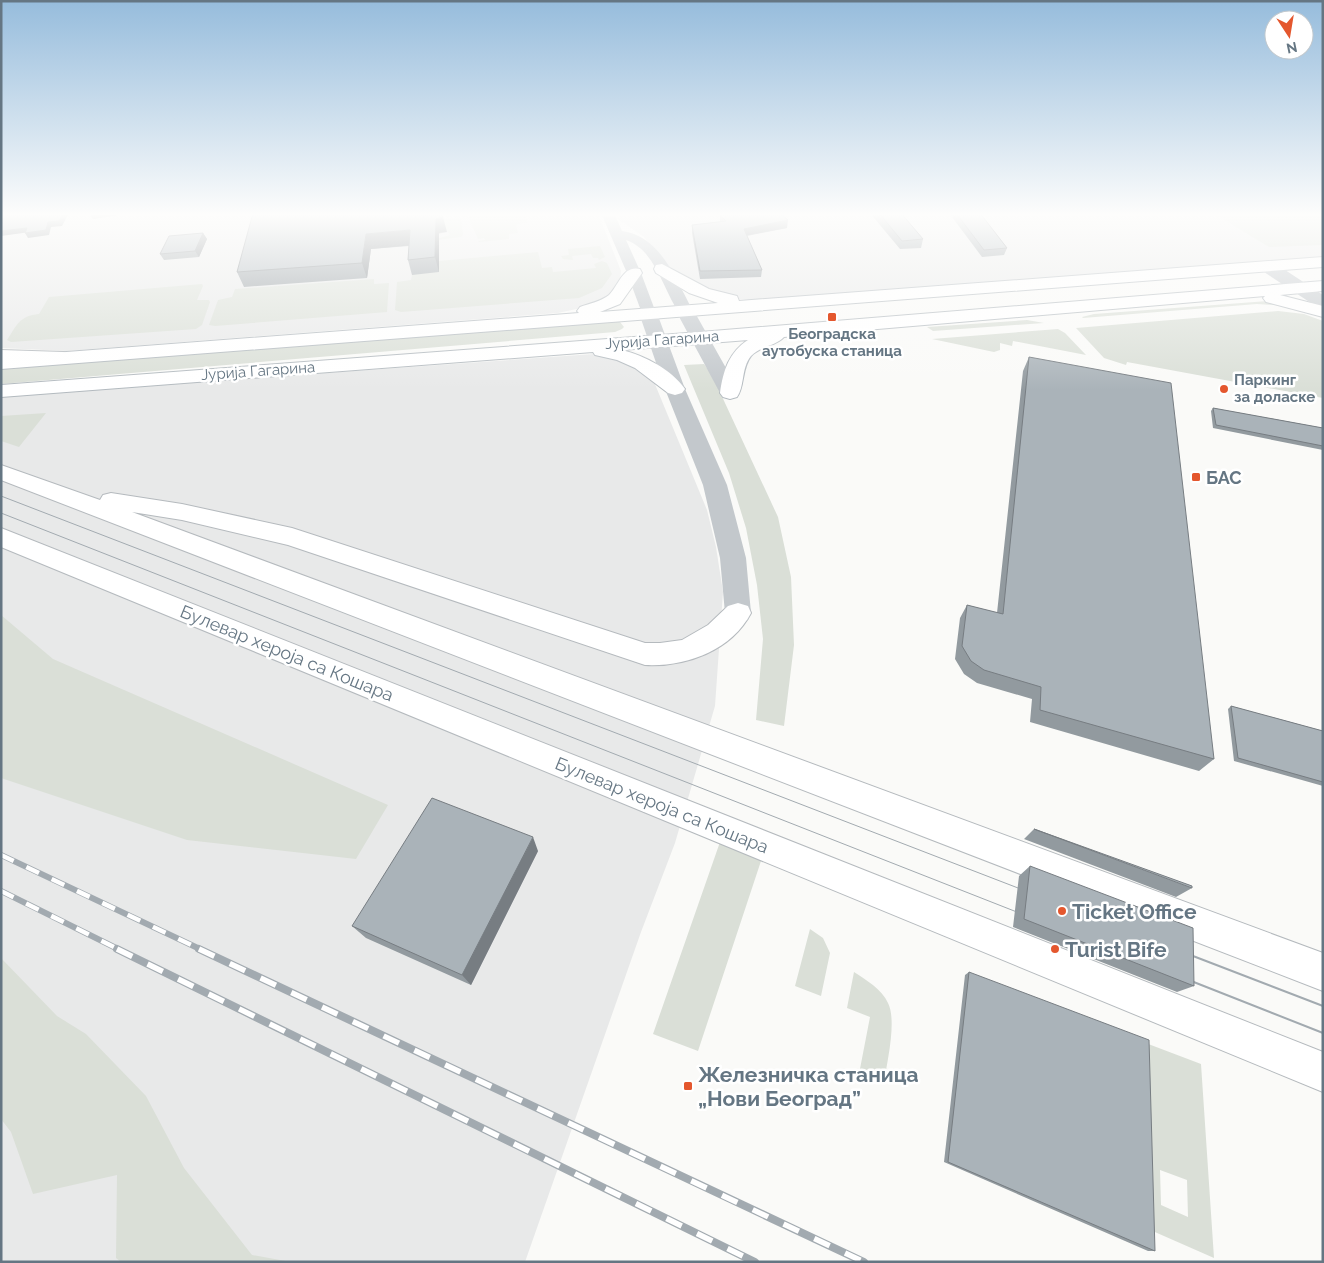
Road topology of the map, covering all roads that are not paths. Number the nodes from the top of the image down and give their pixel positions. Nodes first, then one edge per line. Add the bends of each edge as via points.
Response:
1 (664, 272) edge
2 (666, 272) edge
3 (1189, 272) edge
4 (1276, 272) edge
5 (1298, 272) edge
6 (634, 273) joint
7 (1323, 286) edge
8 (1299, 288) junction
9 (1246, 293) junction
10 (1323, 303) edge
11 (770, 304) junction
12 (685, 311) junction
13 (1323, 312) edge
14 (648, 313) junction
15 (544, 321) junction
16 (794, 330) junction
17 (700, 338) junction
18 (658, 340) junction
19 (579, 346) junction
20 (1, 356) edge
21 (63, 358) junction
22 (1, 363) edge
23 (675, 389) junction
24 (1, 391) edge
25 (730, 393) joint
26 (1, 472) edge
27 (55, 492) junction
28 (1, 537) edge
29 (738, 613) joint
30 (1323, 972) edge
31 (1323, 1072) edge

1 - 12 street
2 - 11 main road via 708,296
3 - 11 main road, Јурија Гагарина
4 - 8 street
5 - 7 street
6 - 14 street
6 - 15 main road via 614,300
7 - 8 main road, Јурија Гагарина
8 - 9 main road, Јурија Гагарина
8 - 10 street
9 - 13 main road
9 - 16 main road, Јурија Гагарина
11 - 12 main road, Јурија Гагарина
12 - 14 main road, Јурија Гагарина
12 - 17 street
14 - 15 main road, Јурија Гагарина
14 - 18 street
15 - 21 main road, Јурија Гагарина
16 - 17 main road, Јурија Гагарина
16 - 25 main road via 748,348 736,362
17 - 18 main road, Јурија Гагарина
17 - 25 street
18 - 19 main road, Јурија Гагарина
18 - 23 street
19 - 23 main road via 638,360
19 - 24 main road, Јурија Гагарина
20 - 21 main road
21 - 22 main road, Јурија Гагарина
23 - 29 street via 710,472 728,532
26 - 27 main road
27 - 29 main road via 182,512 292,537 645,654 665,656 698,648
27 - 30 main road
28 - 31 main road, Булевар хероја са Кошара

